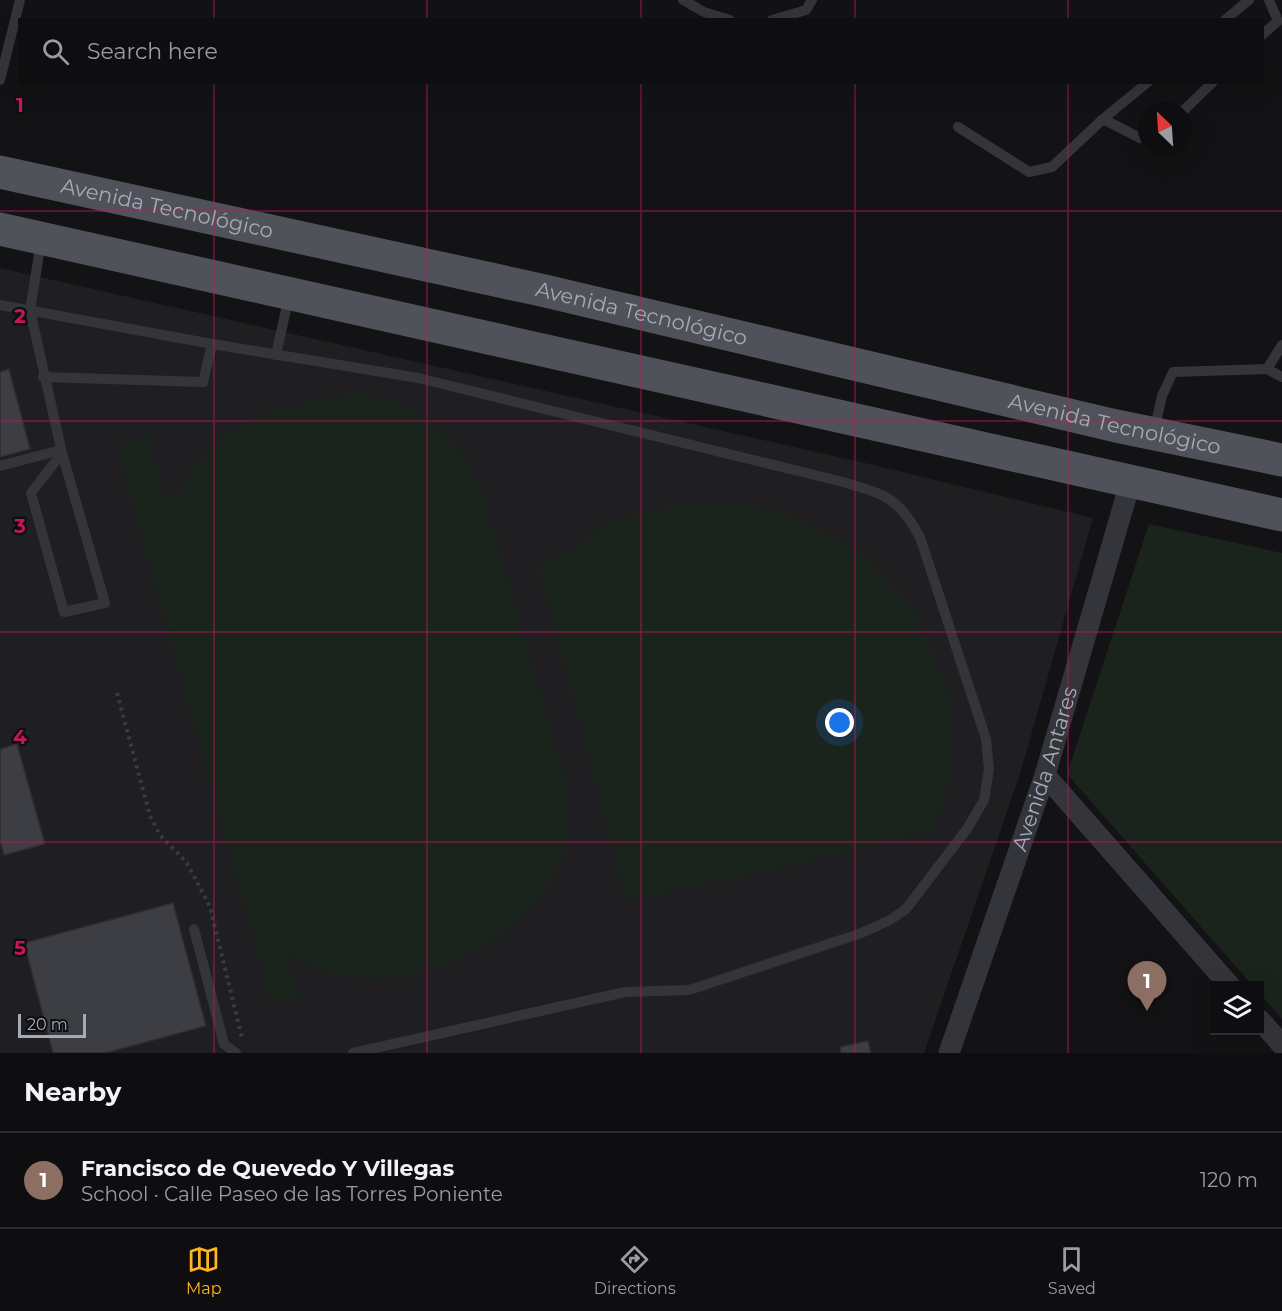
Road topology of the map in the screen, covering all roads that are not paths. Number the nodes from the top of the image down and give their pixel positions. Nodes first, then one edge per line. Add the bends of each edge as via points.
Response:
1 (20, 0) edge
2 (683, 0) edge
3 (812, 0) edge
4 (1249, 0) edge
5 (1269, 0) edge
6 (724, 18) edge
7 (779, 18) edge
8 (1227, 18) edge
9 (1264, 34) edge
10 (0, 80) edge
11 (1146, 84) edge
12 (1211, 84) edge
13 (1192, 102) edge
14 (1103, 119) junction
15 (957, 127) dead end
16 (1138, 137) edge
17 (0, 172) edge
18 (0, 229) edge
19 (41, 238) junction
20 (290, 294) junction
21 (0, 305) edge
22 (30, 310) junction
23 (212, 345) junction
24 (1282, 345) edge
25 (276, 355) junction
26 (1267, 369) junction
27 (43, 377) junction
28 (1282, 377) edge
29 (1154, 434) junction
30 (1201, 443) junction
31 (62, 452) junction
32 (1282, 460) edge
33 (0, 466) edge
34 (1282, 477) edge
35 (1131, 480) junction
36 (1282, 515) edge
37 (1045, 775) junction
38 (194, 929) dead end
39 (1226, 981) edge
40 (1264, 1025) edge
41 (1282, 1046) edge
42 (241, 1050) edge
43 (353, 1053) edge
44 (949, 1053) edge

1 - 10 lane
2 - 6 lane
3 - 7 lane via 806,10
4 - 8 lane
5 - 9 lane via 1278,21
11 - 14 lane
12 - 13 lane
14 - 15 lane via 1053,167 1029,172
14 - 16 lane
17 - 29 main road, Avenida Tecnológico via 542,290
18 - 19 main road
19 - 20 main road
19 - 22 lane
20 - 25 lane
20 - 35 main road
21 - 22 lane
22 - 23 lane
22 - 27 lane
23 - 25 lane
23 - 27 lane via 203,382
24 - 26 lane
25 - 43 lane via 418,378 881,493 905,510 920,537 986,739 984,800 967,829 906,909 890,920 859,934 689,990 625,992
26 - 28 lane
26 - 29 lane via 1173,372 1162,396
27 - 31 lane
29 - 30 main road, Avenida Tecnológico
30 - 32 main road, Avenida Tecnológico
30 - 34 main road via 1225,464
31 - 31 lane via 31,493 64,612 105,603
31 - 33 lane
35 - 36 main road
35 - 37 street, Avenida Antares
37 - 39 street
37 - 44 street, Avenida Antares
38 - 42 lane via 224,1044
40 - 41 street

